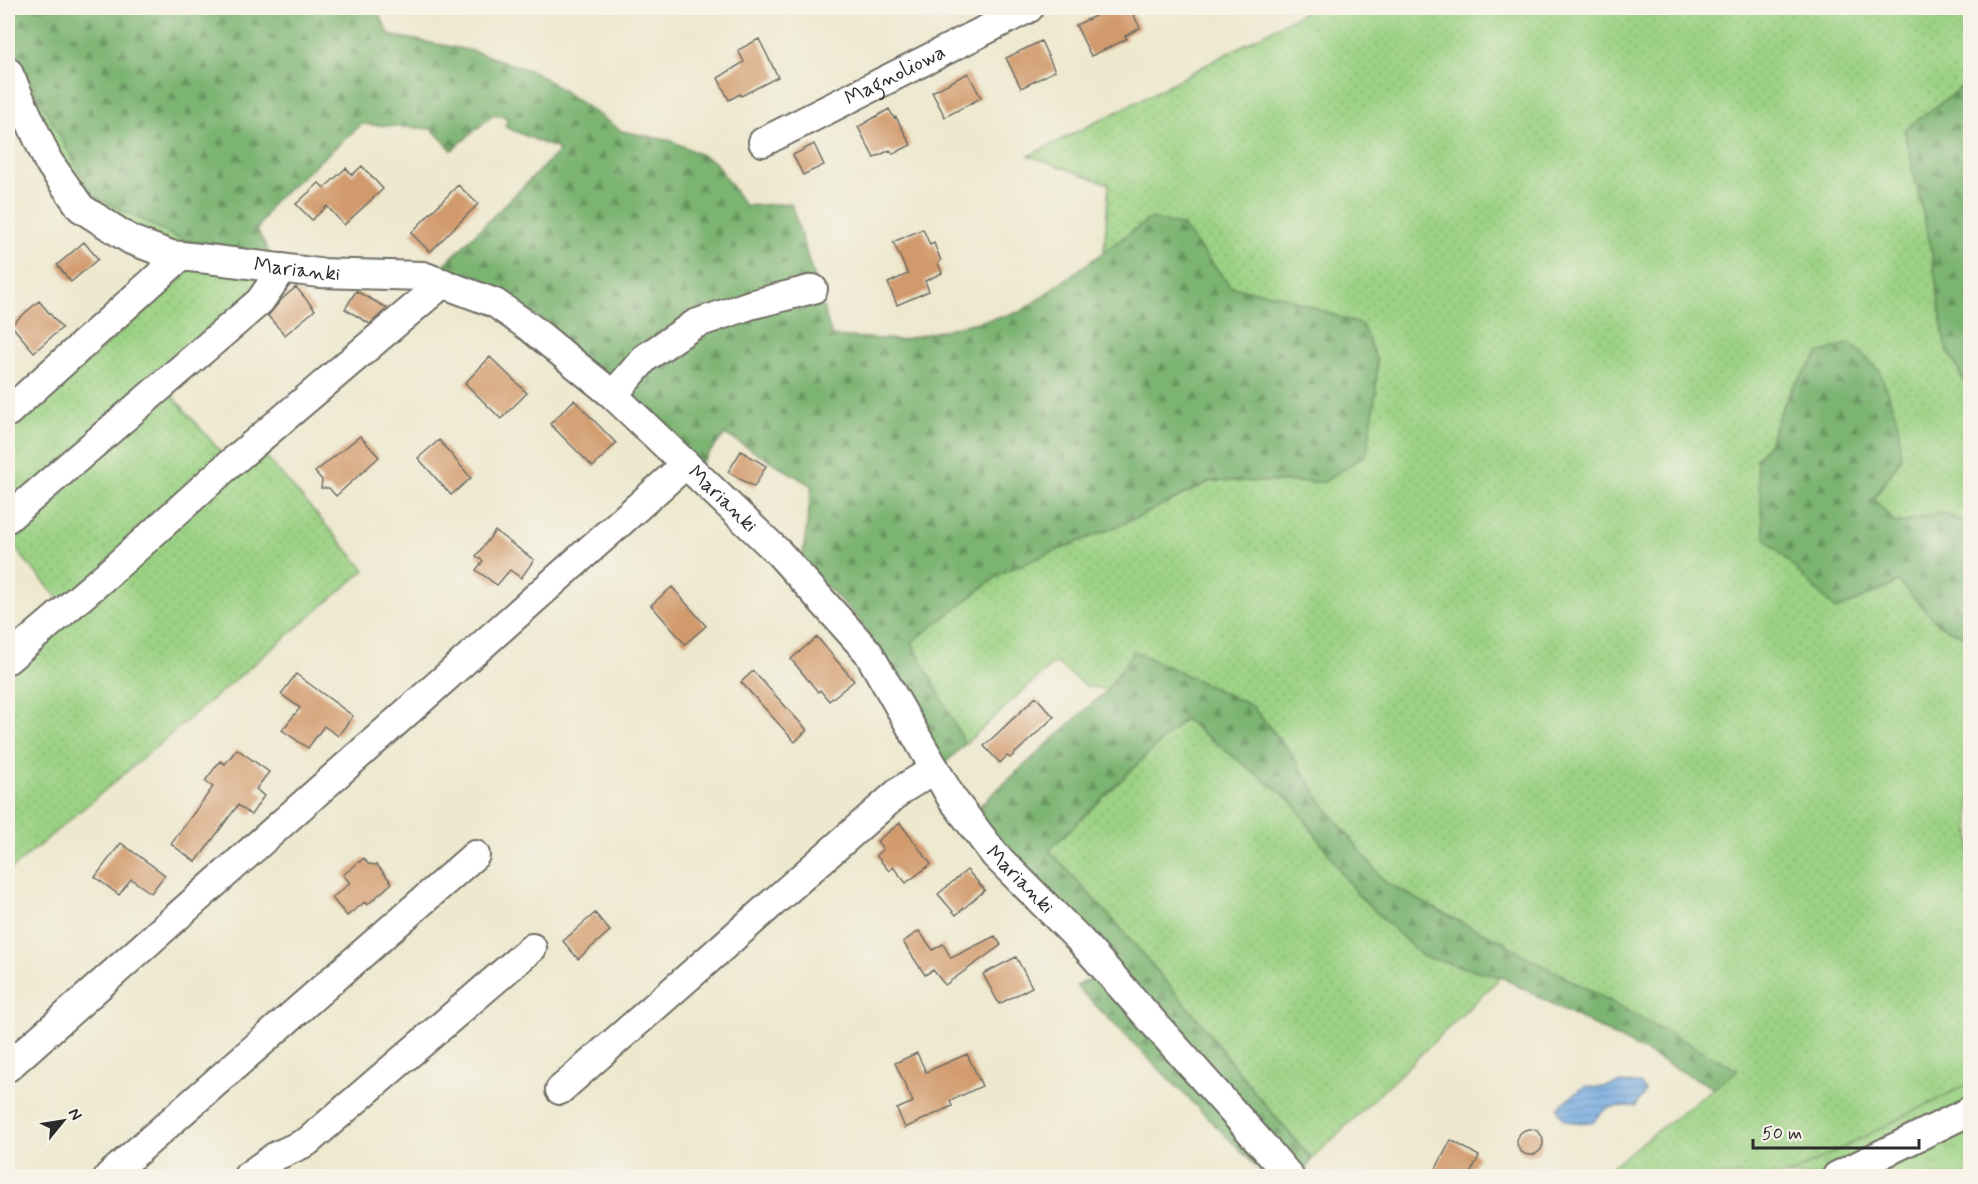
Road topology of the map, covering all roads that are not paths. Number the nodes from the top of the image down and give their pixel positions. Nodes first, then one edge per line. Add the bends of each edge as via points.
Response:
1 (1029, 8) edge
2 (8, 72) edge
3 (763, 142) dead end
4 (181, 256) junction
5 (283, 268) junction
6 (443, 283) junction
7 (813, 289) dead end
8 (613, 395) junction
9 (8, 412) edge
10 (686, 464) junction
11 (8, 518) edge
12 (8, 659) edge
13 (935, 769) junction
14 (475, 855) dead end
15 (532, 948) dead end
16 (8, 1067) edge
17 (560, 1090) dead end
18 (1971, 1111) edge
19 (109, 1176) edge
20 (249, 1176) edge
21 (1289, 1176) edge
22 (1837, 1176) edge

1 - 3 street, Magnoliowa
2 - 4 street, Marianki via 48,161 81,208 131,240
4 - 5 street, Marianki
4 - 9 street
5 - 6 street, Marianki via 423,276
5 - 11 street via 260,301
6 - 8 street, Marianki via 495,303 532,328
6 - 12 street
7 - 8 street via 695,324 645,358
8 - 10 street, Marianki
10 - 13 street, Marianki via 779,553 868,652
10 - 16 street
13 - 17 street via 892,798
13 - 21 street, Marianki via 995,855 1079,939
14 - 19 street
15 - 20 street via 319,1132
18 - 22 street

